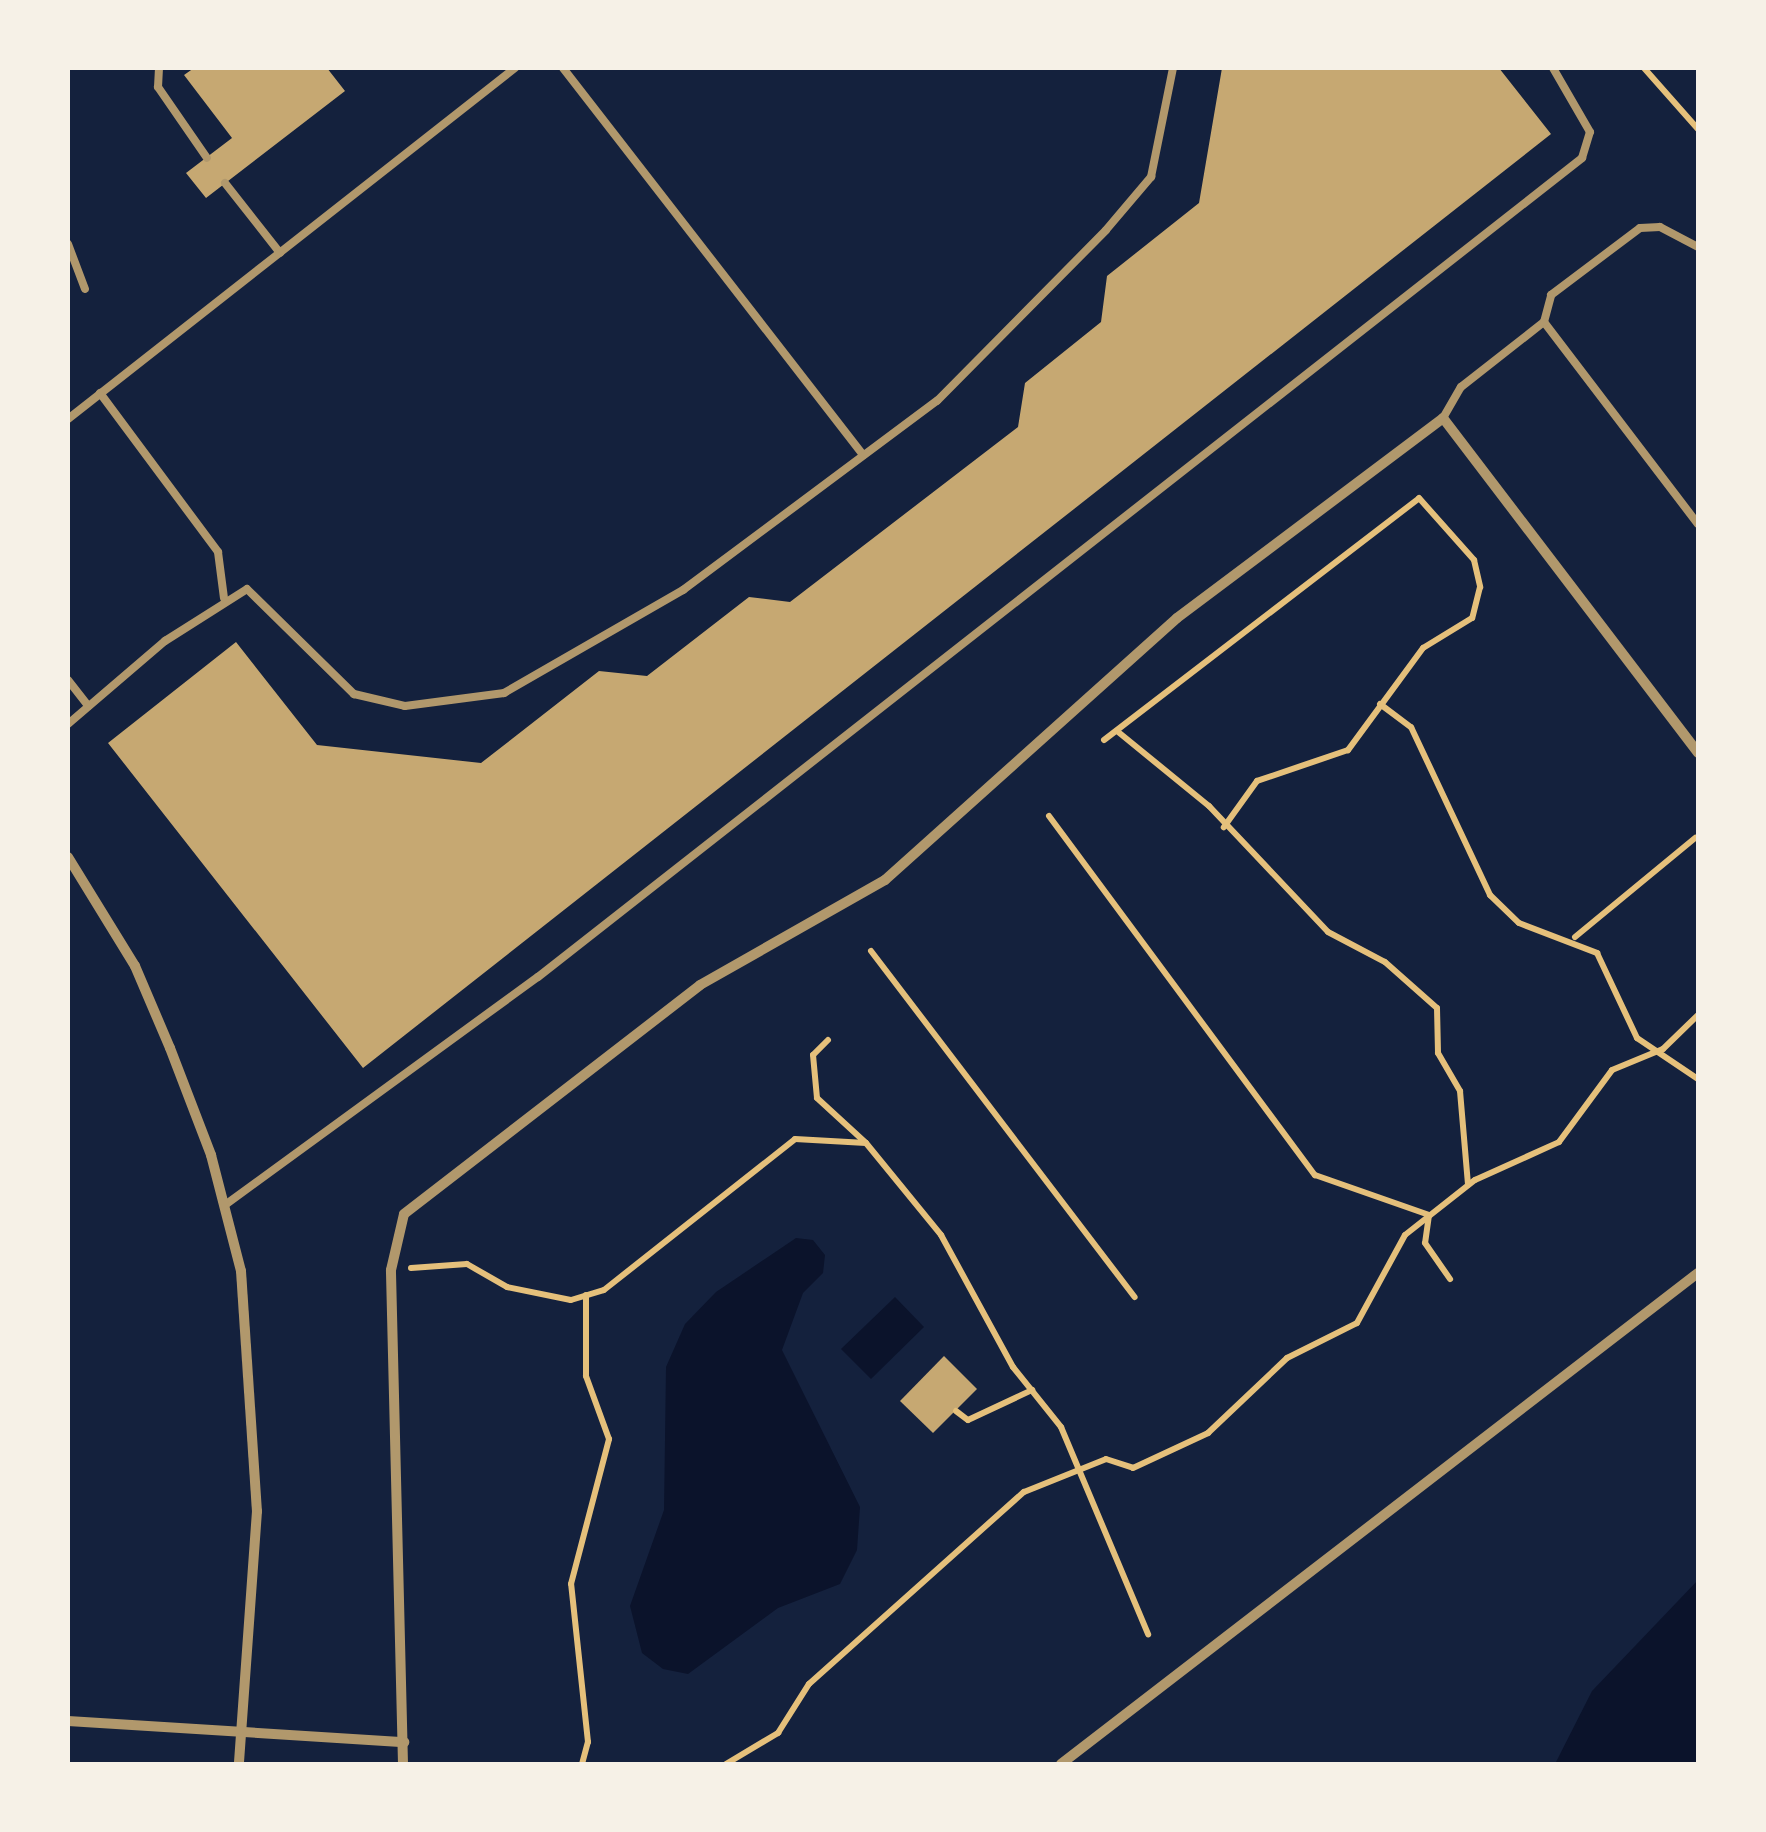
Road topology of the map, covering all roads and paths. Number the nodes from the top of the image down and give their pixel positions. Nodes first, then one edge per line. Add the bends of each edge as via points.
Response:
1 (159, 68) edge
2 (515, 68) edge
3 (562, 68) edge
4 (1173, 68) edge
5 (1553, 68) edge
6 (1644, 68) edge
7 (1698, 129) edge
8 (207, 158) dead end
9 (225, 182) dead end
10 (68, 244) edge
11 (1698, 246) edge
12 (280, 252) junction
13 (85, 289) dead end
14 (1544, 322) junction
15 (100, 393) junction
16 (1442, 418) junction
17 (68, 419) edge
18 (864, 455) junction
19 (1698, 524) edge
20 (224, 598) junction
21 (68, 680) edge
22 (1380, 704) junction
23 (88, 706) junction
24 (68, 724) edge
25 (1116, 731) junction
26 (1104, 740) dead end
27 (1698, 754) edge
28 (1049, 816) dead end
29 (1224, 827) junction
30 (1695, 838) dead end
31 (68, 858) edge
32 (1575, 937) junction
33 (871, 951) dead end
34 (1698, 1015) edge
35 (828, 1040) dead end
36 (1651, 1052) junction
37 (1698, 1079) edge
38 (866, 1143) junction
39 (1468, 1186) junction
40 (225, 1204) junction
41 (1429, 1215) junction
42 (391, 1270) junction
43 (1698, 1273) edge
44 (1450, 1279) dead end
45 (586, 1296) junction
46 (1135, 1297) dead end
47 (1032, 1390) junction
48 (956, 1411) dead end
49 (1074, 1468) junction
50 (1148, 1634) dead end
51 (68, 1720) edge
52 (241, 1732) junction
53 (404, 1742) junction
54 (238, 1764) edge
55 (402, 1764) edge
56 (582, 1764) edge
57 (726, 1764) edge
58 (1061, 1764) edge

1 - 8 lane via 158,86
2 - 12 lane
3 - 18 lane
4 - 18 lane via 1151,178 936,401
5 - 40 lane via 1590,132 1582,158 538,978
6 - 7 path
9 - 12 lane
10 - 13 lane
11 - 14 lane via 1660,227 1640,228 1551,295
12 - 15 lane
14 - 16 lane via 1461,387
14 - 19 lane
15 - 17 lane
15 - 20 lane via 218,552
16 - 27 street
16 - 42 street via 1178,618 886,880 700,985 404,1214
18 - 20 lane via 684,590 504,693 406,706 354,694 270,603 247,589
20 - 23 lane
21 - 23 lane
22 - 25 path via 1423,648 1472,618 1480,587 1474,560 1420,498
22 - 29 path via 1348,750 1257,781
22 - 32 path via 1411,727 1490,896 1519,922
23 - 24 lane
25 - 26 path
25 - 29 path
28 - 41 path via 1315,1175
29 - 39 path via 1286,878 1328,932 1385,962 1437,1008 1438,1054 1460,1091
30 - 32 path
31 - 40 street via 135,966
32 - 36 path via 1597,953
33 - 46 path
34 - 36 path
35 - 38 path via 812,1055 818,1098
36 - 37 path
36 - 39 path via 1595,1085 1559,1142
38 - 45 path via 795,1139
38 - 47 path via 941,1236
39 - 41 path
40 - 52 street via 256,1419
41 - 44 path via 1426,1242
41 - 49 path via 1404,1235 1357,1323 1288,1358 1208,1433 1133,1468 1106,1460
42 - 45 path via 466,1264 507,1287
42 - 53 street
43 - 58 street
45 - 56 path via 586,1376 609,1439 571,1584 588,1742
47 - 48 path via 968,1420
47 - 49 path via 1061,1427
49 - 50 path
49 - 57 path via 1024,1492 999,1523 941,1560 810,1684 778,1733
51 - 52 street
52 - 53 street
52 - 54 street
53 - 55 street

